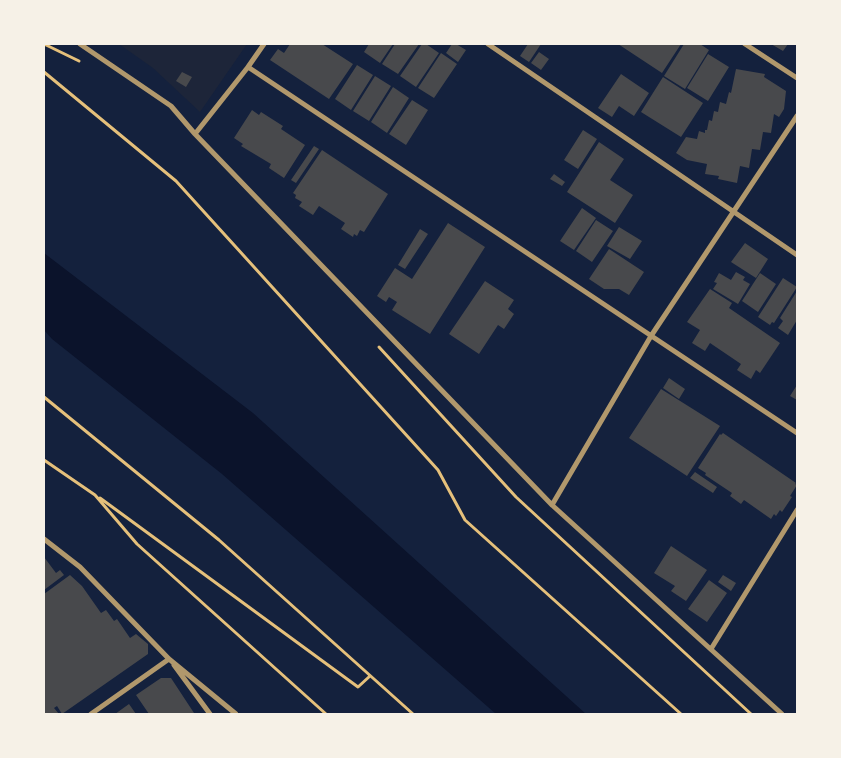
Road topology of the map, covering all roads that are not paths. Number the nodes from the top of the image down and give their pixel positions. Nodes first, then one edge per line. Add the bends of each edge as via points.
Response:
1 (80, 44) edge
2 (264, 44) edge
3 (488, 44) edge
4 (745, 44) edge
5 (248, 68) junction
6 (797, 78) edge
7 (797, 116) edge
8 (195, 134) junction
9 (733, 212) junction
10 (797, 255) edge
11 (651, 336) junction
12 (797, 433) edge
13 (552, 505) junction
14 (797, 510) edge
15 (44, 539) edge
16 (711, 649) junction
17 (169, 659) junction
18 (91, 714) edge
19 (210, 714) edge
20 (236, 714) edge
21 (782, 714) edge

1 - 8 street via 171,106
2 - 5 street
3 - 9 street
4 - 6 street
5 - 8 street
5 - 11 street
7 - 9 street
8 - 13 street
9 - 10 street
9 - 11 street
11 - 12 street
11 - 13 street
13 - 16 street
14 - 16 street
15 - 17 street via 80,566
16 - 21 street
17 - 18 street
17 - 19 street
17 - 20 street

